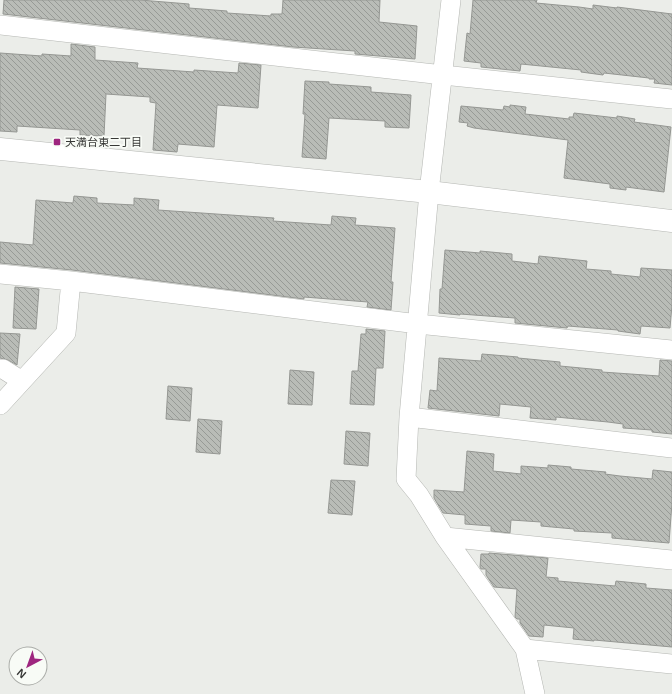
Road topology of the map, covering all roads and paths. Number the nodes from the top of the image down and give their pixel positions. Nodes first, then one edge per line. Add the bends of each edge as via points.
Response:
1 (451, 0) edge
2 (0, 25) edge
3 (443, 75) junction
4 (672, 99) edge
5 (0, 149) edge
6 (429, 192) junction
7 (672, 221) edge
8 (0, 274) edge
9 (71, 281) junction
10 (418, 324) junction
11 (672, 350) edge
12 (0, 369) edge
13 (22, 381) junction
14 (0, 404) edge
15 (409, 417) junction
16 (672, 448) edge
17 (445, 537) junction
18 (672, 560) edge
19 (525, 649) junction
20 (672, 664) edge
21 (535, 694) edge

1 - 3 street
2 - 3 street
3 - 4 street
3 - 6 street
5 - 6 street
6 - 7 street
6 - 10 street
8 - 9 street
9 - 10 street
9 - 13 street via 66,333
10 - 11 street
10 - 15 street
12 - 13 street
13 - 14 street
15 - 16 street
15 - 17 street via 406,479
17 - 18 street
17 - 19 street
19 - 20 street
19 - 21 street

